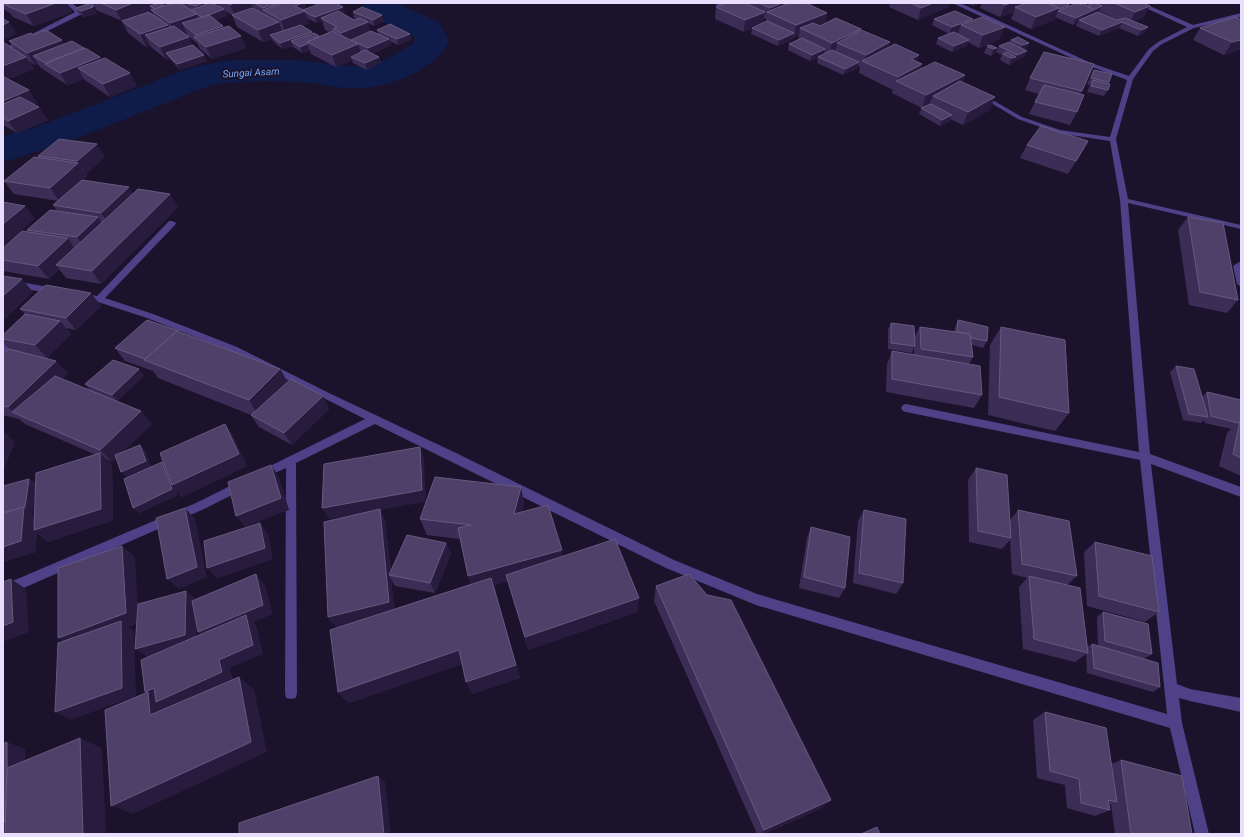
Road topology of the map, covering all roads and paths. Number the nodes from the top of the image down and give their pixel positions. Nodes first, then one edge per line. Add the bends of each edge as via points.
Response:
1 (69, 3) edge
2 (96, 3) edge
3 (955, 3) edge
4 (1138, 3) edge
5 (80, 13) junction
6 (1241, 15) edge
7 (1192, 27) junction
8 (3, 51) edge
9 (1130, 79) junction
10 (976, 93) edge
11 (1113, 139) junction
12 (1124, 200) junction
13 (172, 223) dead end
14 (1241, 227) edge
15 (1241, 264) edge
16 (3, 282) edge
17 (1241, 284) edge
18 (99, 299) junction
19 (22, 326) edge
20 (3, 350) edge
21 (906, 408) dead end
22 (375, 419) junction
23 (1145, 457) junction
24 (292, 460) junction
25 (1241, 492) edge
26 (3, 591) edge
27 (1172, 689) junction
28 (291, 693) dead end
29 (1241, 705) edge
30 (1175, 724) junction
31 (1202, 834) edge

1 - 5 street
2 - 5 street
3 - 9 street
4 - 7 street
5 - 8 street
6 - 7 street
7 - 9 street via 1151,50
9 - 11 street
10 - 11 street via 1020,118 1059,132
11 - 12 street
12 - 14 street
12 - 23 street
13 - 18 street
15 - 17 street via 1237,266
16 - 18 street via 48,294
18 - 22 street via 234,349
19 - 20 street
21 - 23 street
22 - 24 street
22 - 30 street via 670,564 756,599
23 - 25 street
23 - 27 street
24 - 26 street via 200,506
24 - 28 street
27 - 29 street
27 - 30 street
30 - 31 street

